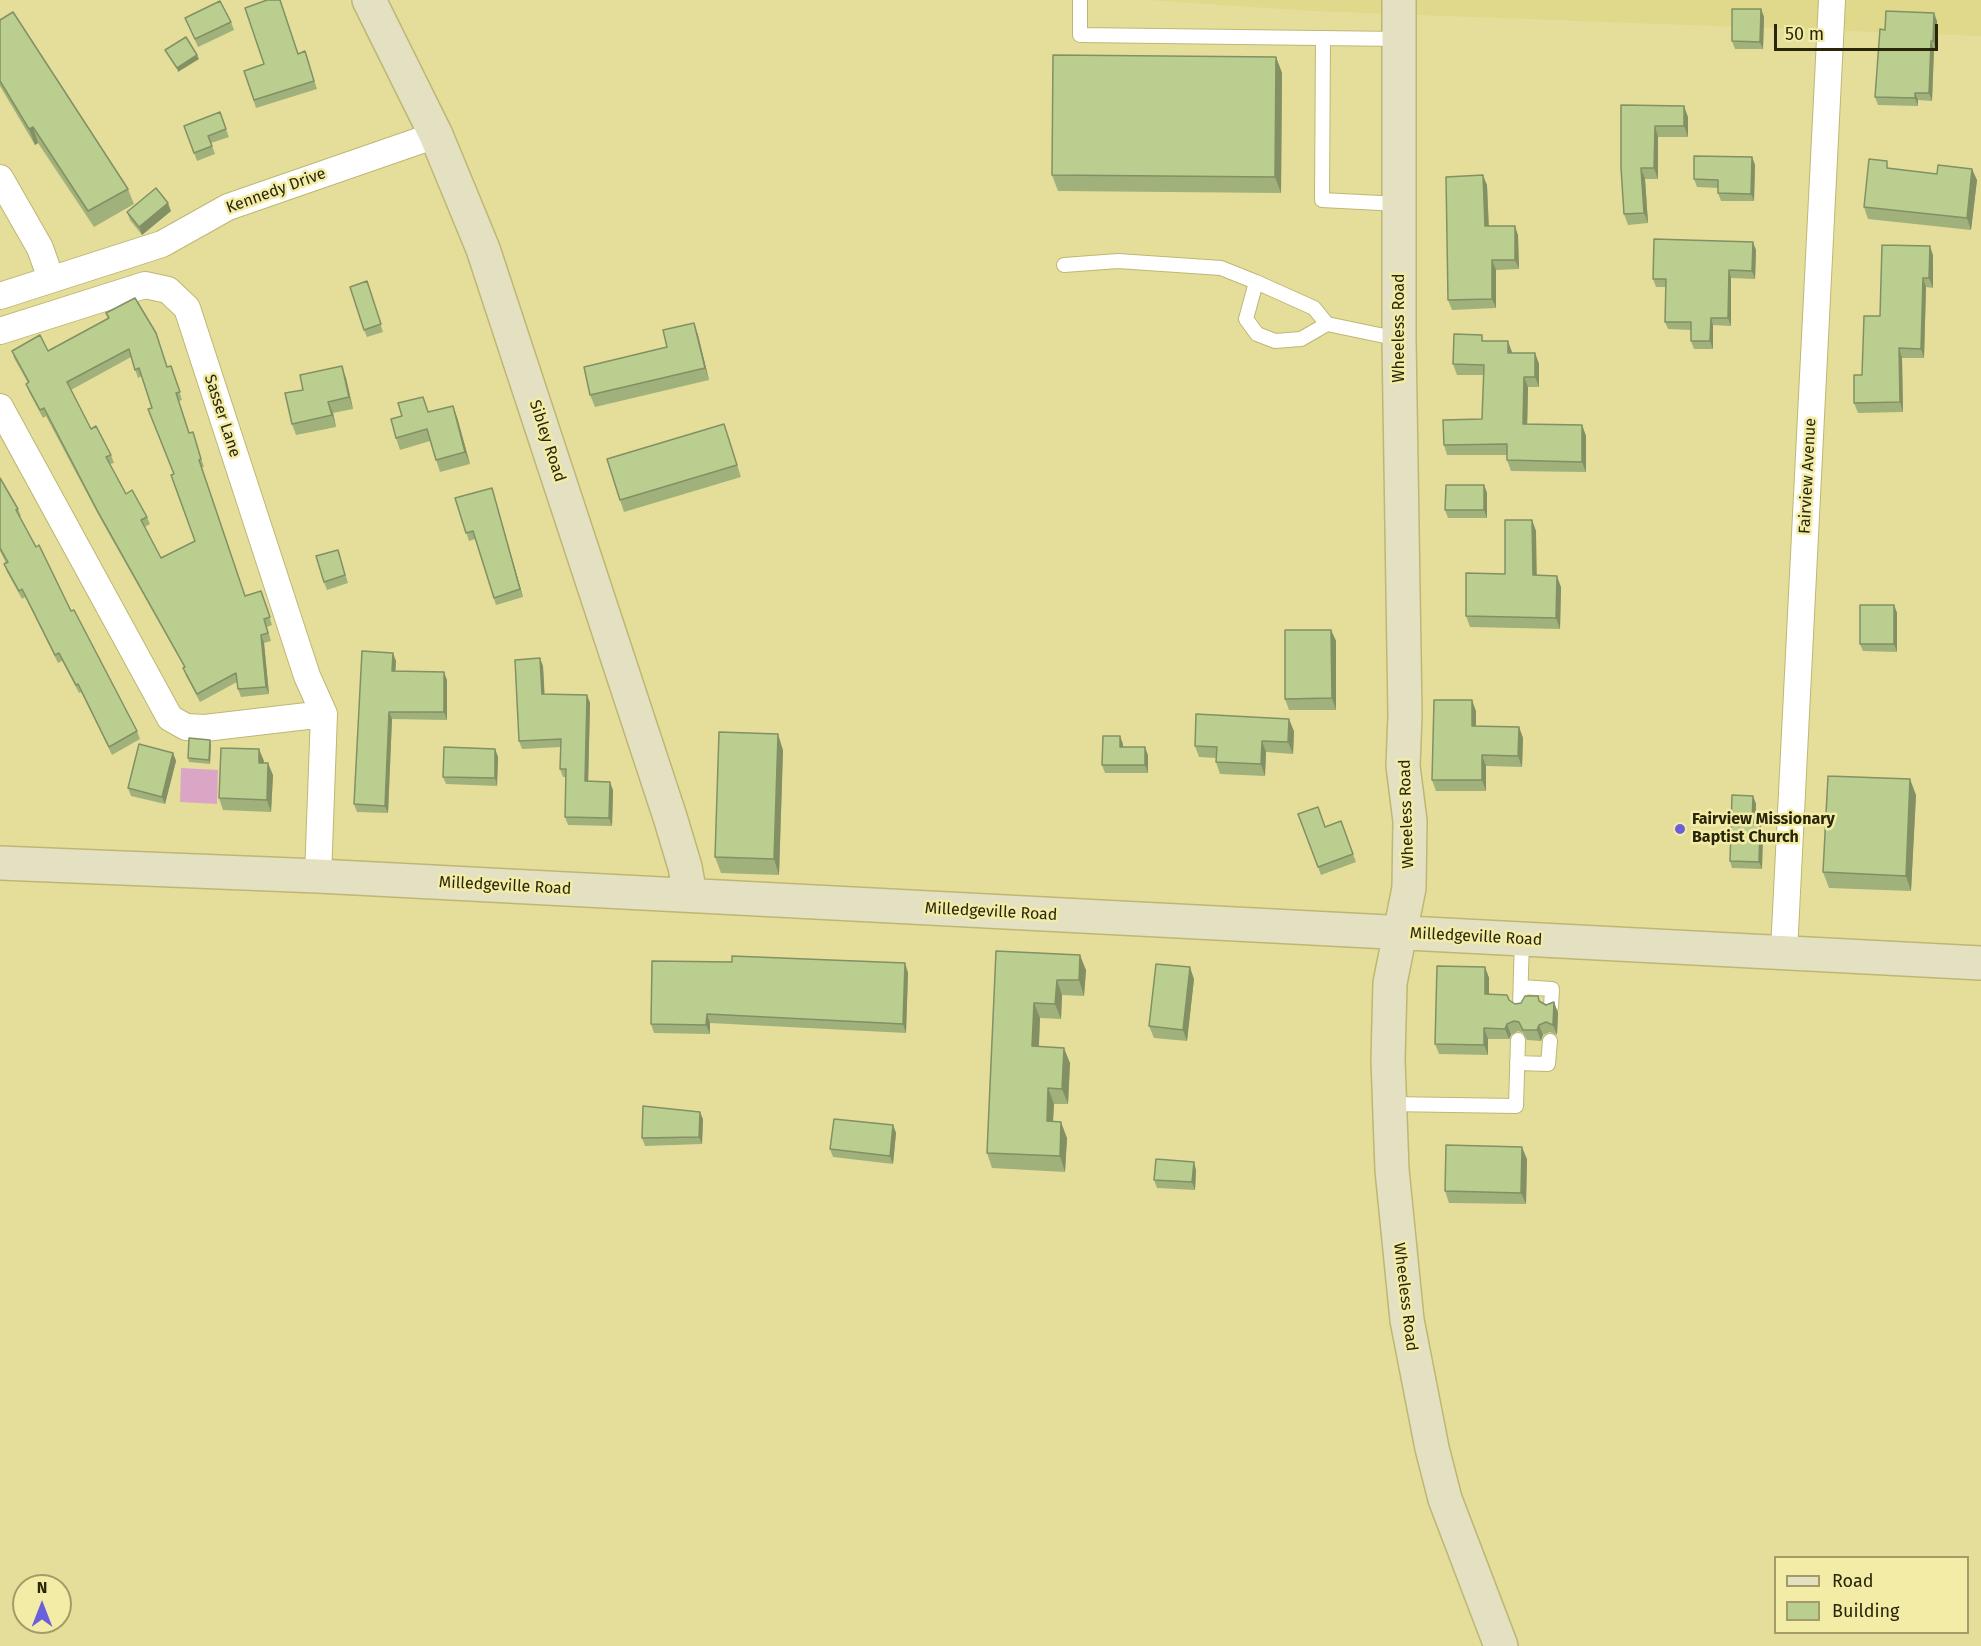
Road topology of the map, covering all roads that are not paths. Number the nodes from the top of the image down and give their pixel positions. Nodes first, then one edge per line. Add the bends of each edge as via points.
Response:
1 (369, 0) edge
2 (1080, 0) edge
3 (1399, 0) edge
4 (1832, 0) edge
5 (1323, 38) junction
6 (1399, 39) junction
7 (436, 135) junction
8 (0, 178) edge
9 (1399, 204) junction
10 (1064, 265) dead end
11 (51, 279) junction
12 (1256, 282) junction
13 (0, 296) edge
14 (1327, 324) junction
15 (0, 332) edge
16 (1399, 339) junction
17 (0, 407) edge
18 (324, 714) junction
19 (0, 863) edge
20 (318, 876) junction
21 (690, 895) junction
22 (1400, 933) junction
23 (1522, 939) junction
24 (1784, 951) junction
25 (1981, 963) edge
26 (1521, 987) junction
27 (1520, 1006) edge
28 (1551, 1007) edge
29 (1518, 1040) edge
30 (1550, 1041) dead end
31 (1517, 1063) junction
32 (1389, 1104) junction
33 (1501, 1646) edge

1 - 7 street, Sibley Road
2 - 5 lane via 1080,35
3 - 6 street, Wheeless Road
4 - 24 street, Fairview Avenue
5 - 6 lane
5 - 9 lane via 1322,200
6 - 9 street, Wheeless Road
7 - 11 street, Kennedy Drive via 228,207 162,244
7 - 21 street, Sibley Road via 494,281 670,817
8 - 11 street via 40,248
9 - 16 street, Wheeless Road
10 - 12 lane via 1118,261 1221,268
11 - 13 street, Kennedy Drive
12 - 14 lane via 1314,308
12 - 14 lane via 1246,319 1257,334 1275,341 1301,339
14 - 16 lane
15 - 18 street, Sasser Lane via 145,285 168,290 187,308 307,676
16 - 22 street, Wheeless Road via 1404,766 1410,821 1409,888
17 - 18 street via 170,718 186,727 204,728
18 - 20 street, Sasser Lane
19 - 20 street, Milledgeville Road
20 - 21 street, Milledgeville Road
21 - 22 street, Milledgeville Road
22 - 23 street, Milledgeville Road
22 - 32 street, Wheeless Road via 1390,983
23 - 24 street, Milledgeville Road
23 - 26 lane
24 - 25 street, Milledgeville Road
26 - 27 lane
26 - 28 lane via 1552,989
29 - 31 lane
30 - 31 lane via 1548,1064
31 - 32 lane via 1516,1106
32 - 33 street, Wheeless Road via 1407,1320 1418,1384 1445,1498

